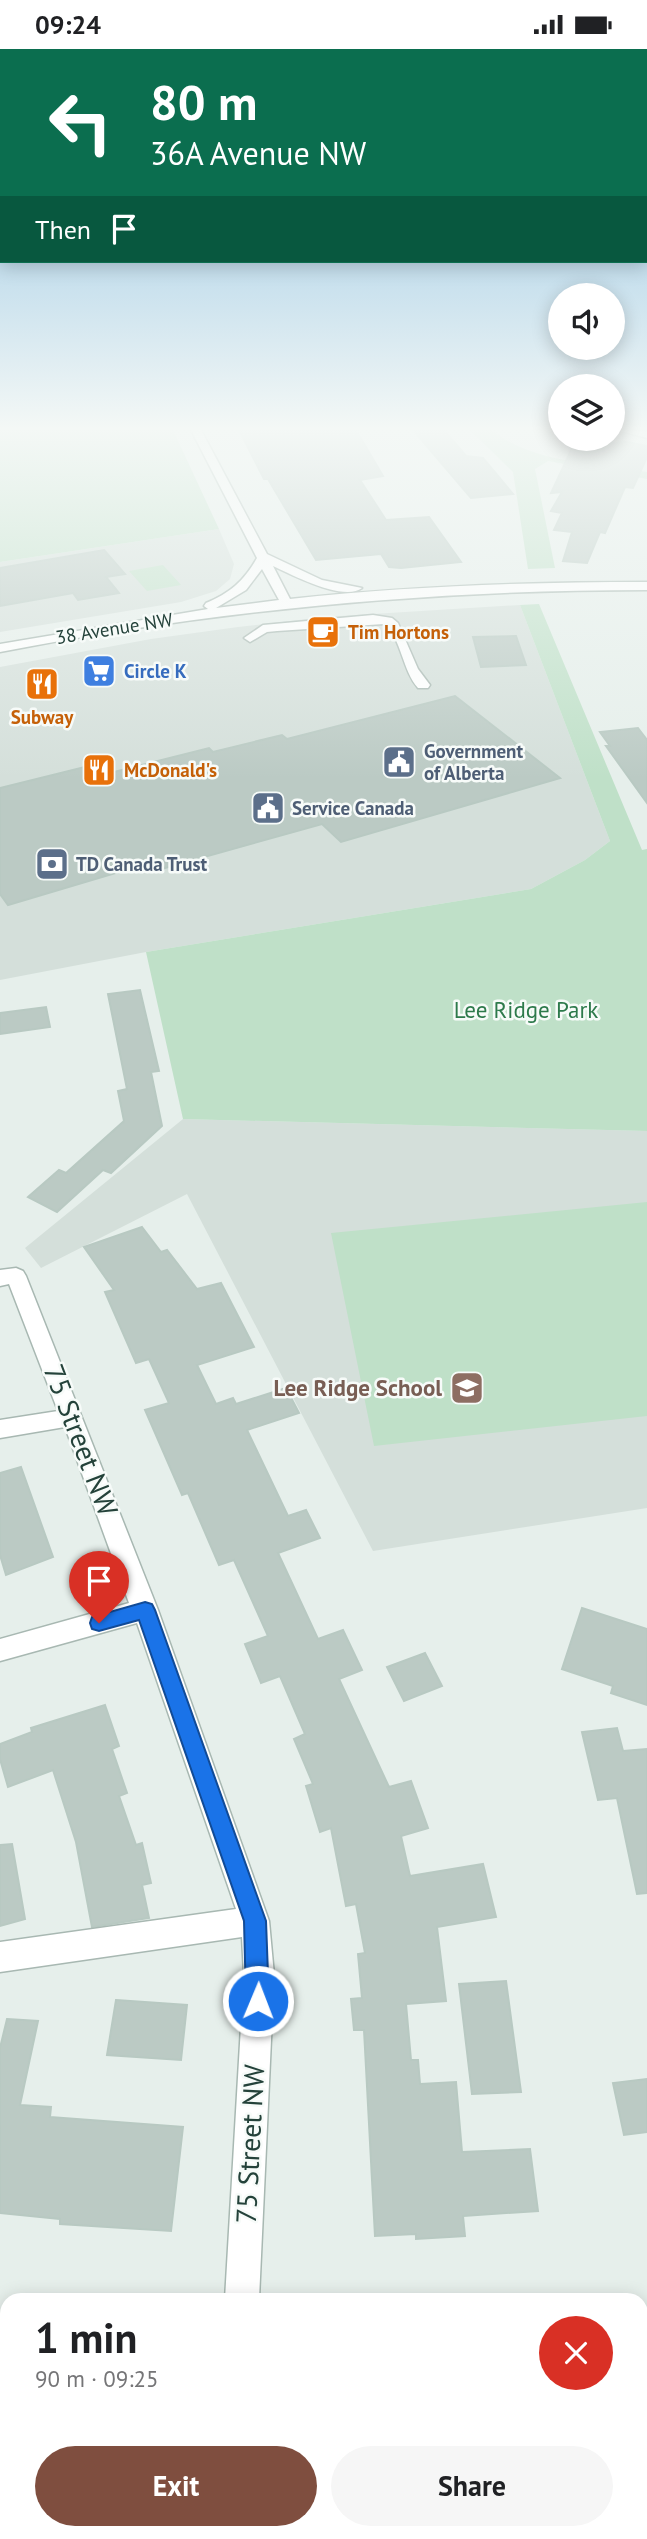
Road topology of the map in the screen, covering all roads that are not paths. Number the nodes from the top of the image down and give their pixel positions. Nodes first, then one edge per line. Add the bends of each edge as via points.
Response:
1 (257, 546) edge
2 (263, 557) junction
3 (647, 586) edge
4 (418, 592) junction
5 (286, 603) junction
6 (186, 616) junction
7 (250, 638) dead end
8 (0, 648) edge
9 (423, 685) dead end
10 (8, 1277) edge
11 (73, 1417) junction
12 (0, 1429) edge
13 (145, 1610) junction
14 (0, 1650) edge
15 (255, 1921) junction
16 (0, 1957) edge
17 (242, 2293) edge

1 - 2 street
2 - 4 street via 319,583
2 - 5 street
2 - 6 street via 235,595
3 - 4 street, 38 Avenue NW
4 - 5 street, 38 Avenue NW
5 - 6 street, 38 Avenue NW
6 - 8 street, 38 Avenue NW
7 - 9 street via 277,627 380,622 402,647 413,677
10 - 11 street, 75 Street NW
11 - 12 street
11 - 13 street, 75 Street NW
13 - 14 street
13 - 15 street, 75 Street NW
15 - 16 street
15 - 17 street, 75 Street NW via 259,1975

